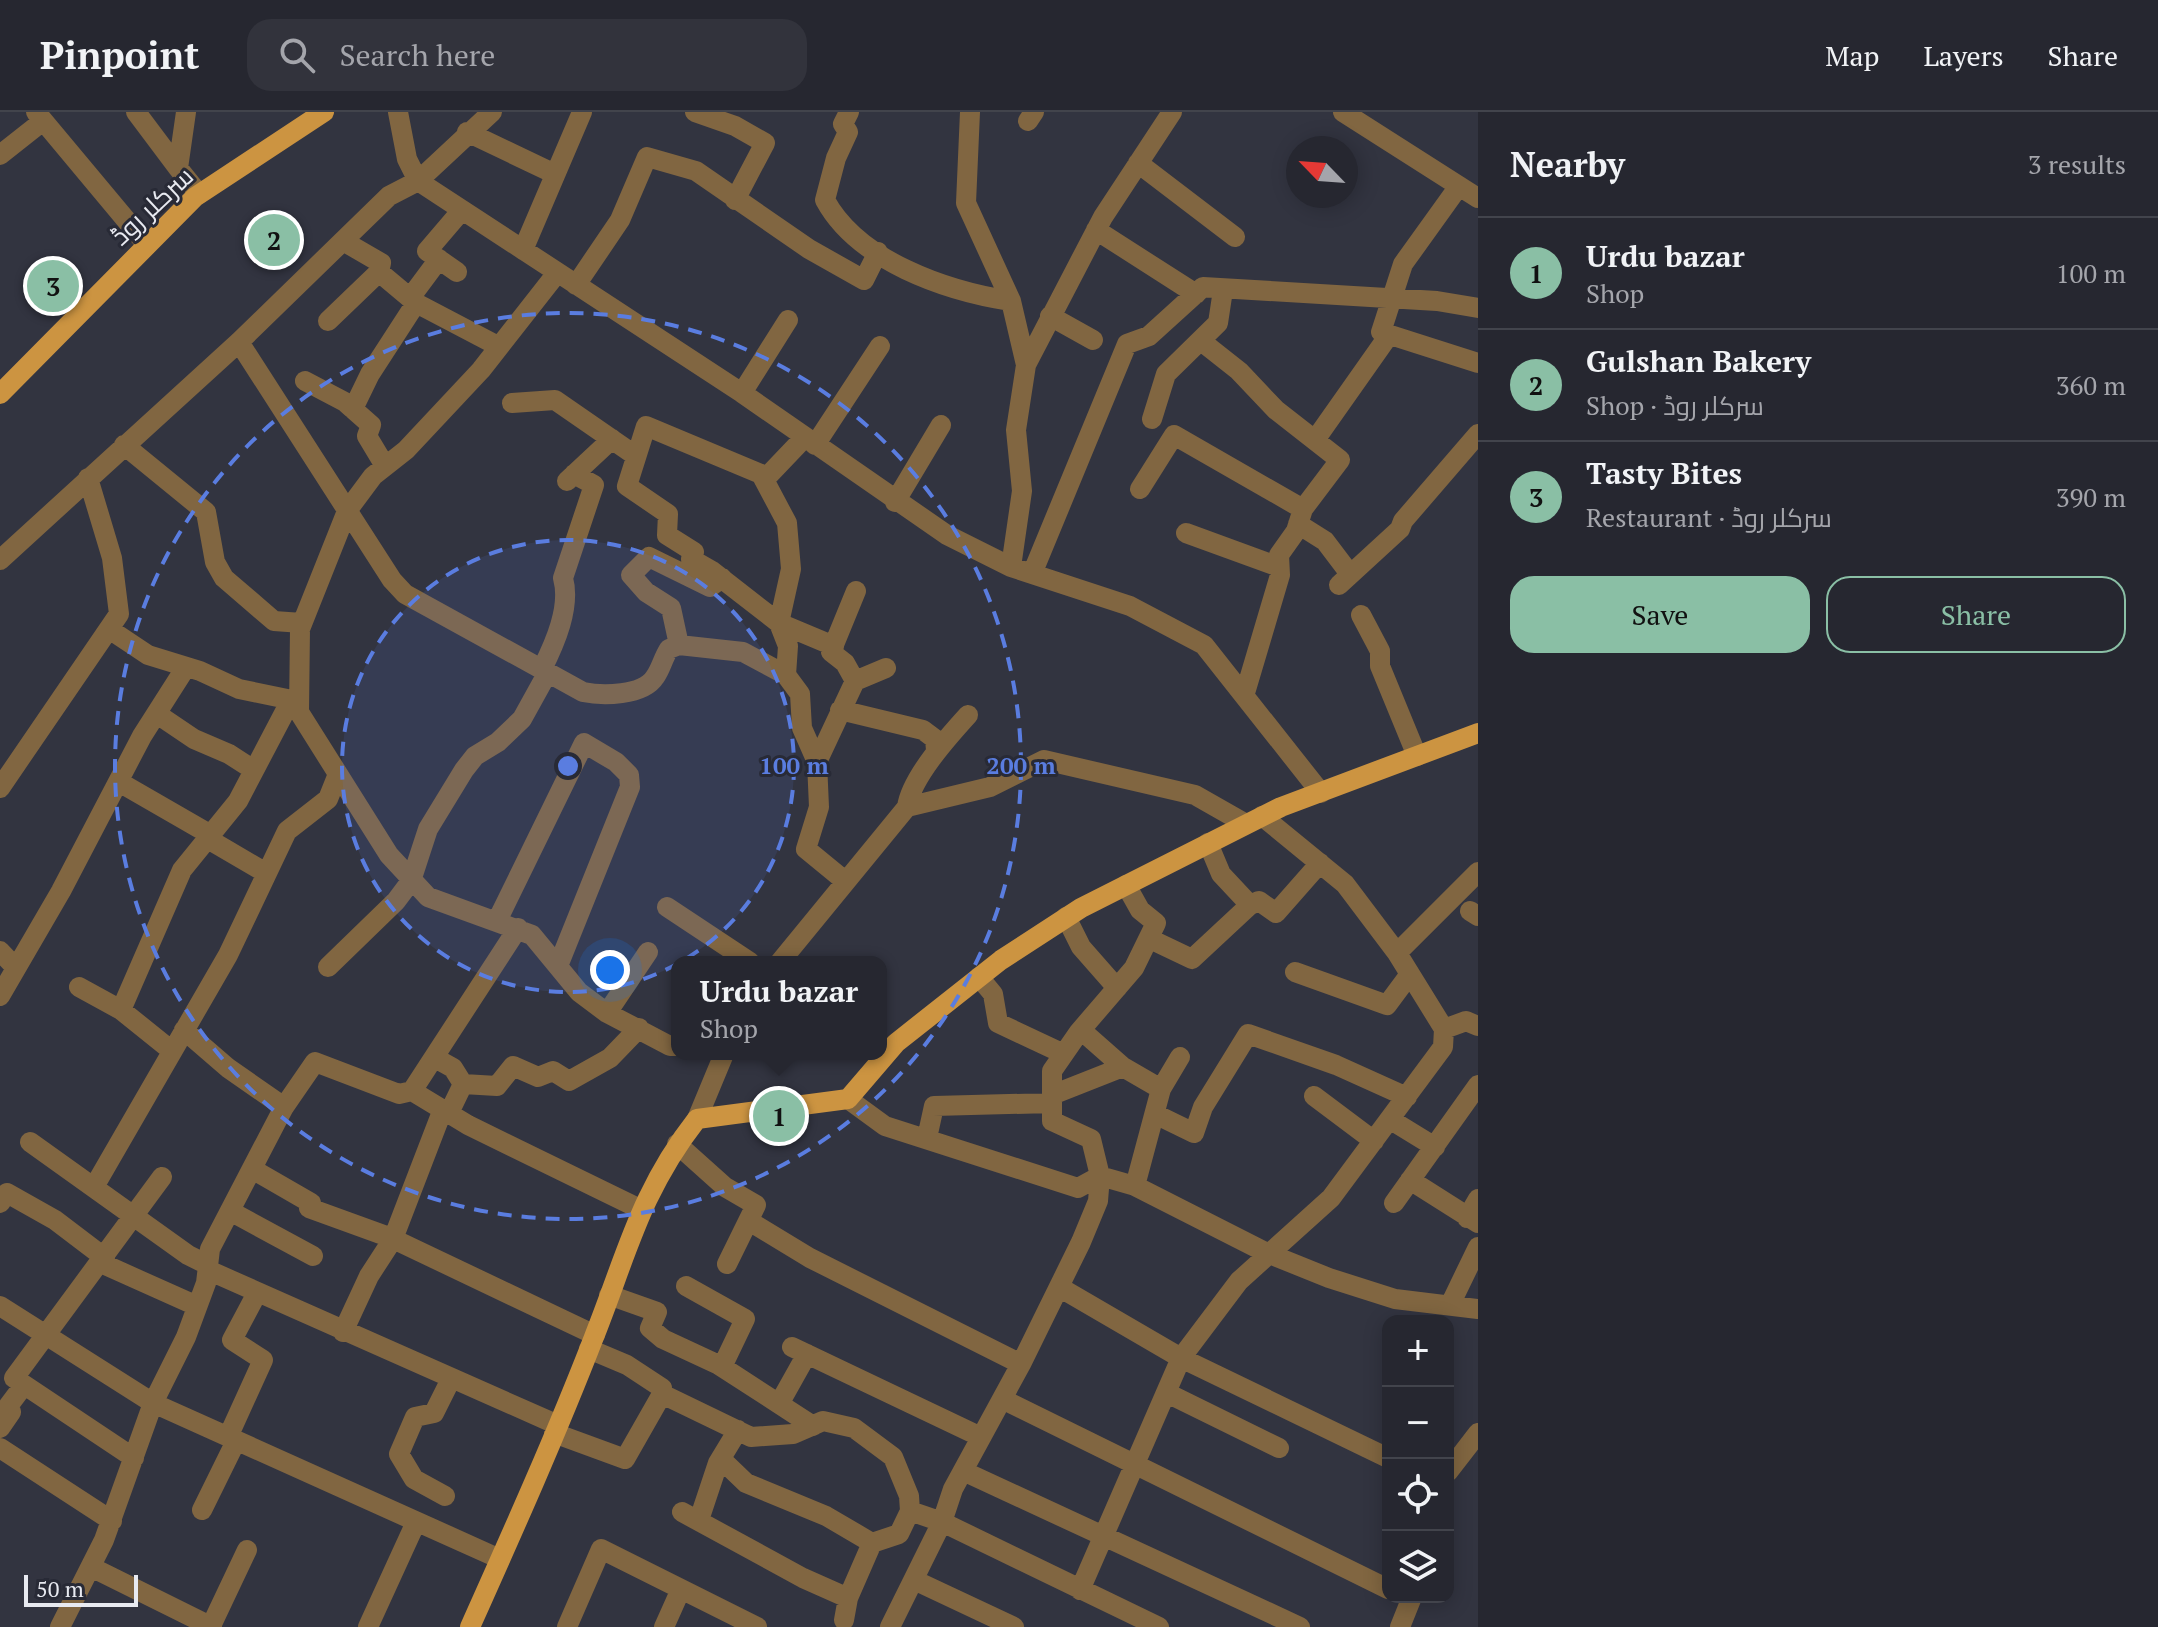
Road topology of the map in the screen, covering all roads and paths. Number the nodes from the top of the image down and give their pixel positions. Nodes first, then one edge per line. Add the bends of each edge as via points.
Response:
1 (136, 112) edge
2 (186, 112) edge
3 (324, 112) edge
4 (398, 112) edge
5 (492, 112) edge
6 (582, 112) edge
7 (695, 112) edge
8 (849, 112) edge
9 (970, 112) edge
10 (1146, 112) edge
11 (1343, 112) edge
12 (40, 116) edge
13 (1168, 118) edge
14 (737, 119) edge
15 (467, 132) junction
16 (0, 155) edge
17 (1138, 163) junction
18 (178, 168) junction
19 (555, 174) junction
20 (418, 181) junction
21 (1459, 186) junction
22 (199, 194) junction
23 (1478, 198) edge
24 (735, 200) junction
25 (462, 210) junction
26 (1096, 230) junction
27 (1235, 237) dead end
28 (343, 241) junction
29 (147, 245) junction
30 (523, 250) junction
31 (878, 252) junction
32 (439, 259) junction
33 (379, 272) junction
34 (457, 272) dead end
35 (557, 273) junction
36 (576, 285) junction
37 (1223, 290) junction
38 (1196, 294) junction
39 (1390, 299) junction
40 (413, 300) junction
41 (1011, 301) junction
42 (1478, 308) edge
43 (1050, 316) junction
44 (788, 320) dead end
45 (328, 321) dead end
46 (1389, 335) junction
47 (1093, 340) dead end
48 (1201, 341) junction
49 (239, 342) junction
50 (498, 346) junction
51 (880, 346) dead end
52 (1478, 363) edge
53 (1026, 365) junction
54 (305, 381) dead end
55 (742, 393) junction
56 (0, 394) edge
57 (512, 403) dead end
58 (353, 409) junction
59 (1152, 419) dead end
60 (941, 425) dead end
61 (1478, 434) edge
62 (612, 439) junction
63 (1315, 440) junction
64 (810, 441) junction
65 (124, 445) junction
66 (636, 456) junction
67 (385, 466) junction
68 (88, 478) junction
69 (764, 480) junction
70 (1140, 489) dead end
71 (895, 502) junction
72 (347, 511) junction
73 (1300, 517) junction
74 (1186, 533) dead end
75 (0, 560) edge
76 (1011, 567) junction
77 (1279, 567) junction
78 (1032, 574) junction
79 (722, 578) junction
80 (856, 591) dead end
81 (1361, 615) dead end
82 (302, 623) junction
83 (779, 623) junction
84 (109, 629) junction
85 (679, 645) junction
86 (834, 646) junction
87 (186, 667) junction
88 (886, 668) dead end
89 (545, 671) junction
90 (786, 675) junction
91 (855, 681) junction
92 (1245, 693) junction
93 (294, 700) junction
94 (840, 710) junction
95 (157, 714) junction
96 (968, 715) dead end
97 (1478, 733) edge
98 (936, 750) junction
99 (1417, 756) junction
100 (817, 762) junction
101 (254, 770) junction
102 (338, 774) junction
103 (119, 782) junction
104 (0, 788) edge
105 (1321, 793) junction
106 (907, 807) junction
107 (1254, 820) junction
108 (210, 837) junction
109 (1208, 843) junction
110 (1320, 863) junction
111 (1478, 872) edge
112 (266, 873) junction
113 (411, 881) junction
114 (845, 881) junction
115 (1126, 885) junction
116 (1250, 905) junction
117 (667, 907) dead end
118 (1066, 917) junction
119 (497, 921) junction
120 (518, 928) junction
121 (1150, 939) junction
122 (0, 951) edge
123 (648, 952) dead end
124 (1397, 953) junction
125 (741, 956) edge
126 (785, 956) edge
127 (558, 966) junction
128 (328, 967) dead end
129 (16, 968) junction
130 (1295, 972) dead end
131 (1410, 974) junction
132 (979, 977) junction
133 (79, 987) dead end
134 (1117, 988) junction
135 (0, 996) edge
136 (121, 1010) junction
137 (607, 1013) junction
138 (1478, 1026) edge
139 (639, 1028) junction
140 (1444, 1029) junction
141 (184, 1030) junction
142 (1081, 1030) junction
143 (671, 1046) edge
144 (172, 1051) junction
145 (887, 1054) edge
146 (1064, 1054) junction
147 (1180, 1057) dead end
148 (435, 1058) junction
149 (721, 1060) edge
150 (881, 1060) edge
151 (1123, 1067) junction
152 (463, 1084) junction
153 (1478, 1085) edge
154 (1161, 1089) junction
155 (412, 1091) junction
156 (1314, 1096) dead end
157 (1407, 1097) junction
158 (848, 1099) junction
159 (1052, 1099) junction
160 (284, 1107) junction
161 (446, 1111) junction
162 (1155, 1114) junction
163 (697, 1119) junction
164 (1391, 1120) junction
165 (927, 1138) junction
166 (1374, 1141) junction
167 (30, 1142) dead end
168 (677, 1144) junction
169 (1435, 1147) junction
170 (252, 1169) junction
171 (1100, 1176) junction
172 (162, 1177) dead end
173 (1410, 1180) junction
174 (1135, 1186) junction
175 (94, 1187) junction
176 (1478, 1199) edge
177 (0, 1203) edge
178 (1394, 1203) dead end
179 (640, 1209) junction
180 (230, 1211) junction
181 (134, 1216) junction
182 (749, 1221) junction
183 (1472, 1221) edge
184 (393, 1239) junction
185 (1478, 1247) edge
186 (1267, 1253) junction
187 (313, 1256) dead end
188 (103, 1260) junction
189 (727, 1264) dead end
190 (208, 1267) junction
191 (686, 1286) dead end
192 (1059, 1287) junction
193 (257, 1293) junction
194 (609, 1295) junction
195 (1450, 1305) junction
196 (0, 1306) edge
197 (197, 1306) junction
198 (1478, 1309) edge
199 (343, 1332) junction
200 (46, 1335) junction
201 (592, 1342) junction
202 (1181, 1358) junction
203 (1021, 1364) junction
204 (722, 1367) junction
205 (451, 1379) junction
206 (24, 1385) junction
207 (1167, 1393) junction
208 (662, 1394) junction
209 (1002, 1399) junction
210 (153, 1403) junction
211 (779, 1404) junction
212 (813, 1426) junction
213 (0, 1428) edge
214 (556, 1429) junction
215 (738, 1430) junction
216 (1478, 1433) edge
217 (981, 1437) junction
218 (232, 1439) junction
219 (0, 1448) edge
220 (1279, 1448) dead end
221 (1382, 1455) edge
222 (134, 1458) junction
223 (721, 1459) junction
224 (1454, 1462) edge
225 (1136, 1466) junction
226 (963, 1471) junction
227 (445, 1496) dead end
228 (202, 1510) dead end
229 (910, 1511) junction
230 (112, 1521) junction
231 (416, 1522) junction
232 (942, 1522) junction
233 (1104, 1538) junction
234 (872, 1543) junction
235 (247, 1550) dead end
236 (500, 1559) junction
237 (91, 1567) junction
238 (914, 1580) junction
239 (1382, 1586) edge
240 (681, 1589) junction
241 (1080, 1590) junction
242 (848, 1598) junction
243 (1410, 1603) edge
244 (844, 1620) dead end
245 (60, 1627) edge
246 (212, 1627) edge
247 (368, 1627) edge
248 (470, 1627) edge
249 (567, 1627) edge
250 (664, 1627) edge
251 (757, 1627) edge
252 (890, 1627) edge
253 (1014, 1627) edge
254 (1159, 1627) edge
255 (1300, 1627) edge
256 (1400, 1627) edge

1 - 18 street
2 - 18 street
3 - 22 main road, سرکلر روڈ
4 - 20 street via 407,159
5 - 15 street
6 - 19 street
7 - 14 street
8 - 31 street via 843,124 848,132 825,200 834,216
9 - 41 street via 966,203
10 - 13 street
11 - 21 street
12 - 16 street
12 - 29 street
13 - 17 street
14 - 24 street via 765,143
15 - 19 street
15 - 20 street
17 - 26 street
17 - 27 street
18 - 22 street
19 - 30 street
20 - 25 street
20 - 28 street via 389,196
21 - 23 street
21 - 39 street via 1403,264
22 - 29 main road, سرکلر روڈ
24 - 31 street via 864,280
24 - 36 street via 696,171 647,157 620,220
25 - 30 street
25 - 32 street via 427,251
26 - 38 street
26 - 43 street
28 - 33 street via 381,263
28 - 49 street
29 - 56 main road, سرکلر روڈ
30 - 35 street
31 - 41 street via 940,283
32 - 34 street
32 - 40 street
33 - 40 street
33 - 45 street
35 - 36 street
35 - 50 street
36 - 55 street
37 - 38 street via 1203,287
37 - 39 street
37 - 48 street via 1218,323
38 - 78 street via 1149,336 1127,344
39 - 42 street
39 - 46 street via 1381,332
40 - 50 street
40 - 58 street
41 - 53 street
43 - 47 street
43 - 53 street
44 - 55 street
46 - 52 street
46 - 63 street
48 - 59 street via 1166,374
48 - 63 street
49 - 65 street
49 - 72 street
50 - 67 street via 406,450
51 - 64 street
53 - 76 street via 1016,430 1022,491
54 - 58 street
55 - 64 street
57 - 62 street via 555,400
58 - 67 street via 371,425 367,436
60 - 71 street
61 - 73 street via 1400,529 1344,579 1325,541
62 - 66 street
62 - 89 street via 571,478 594,485 563,578 566,591
63 - 73 street via 1340,460
64 - 69 street
64 - 71 street
65 - 68 street
65 - 82 street via 206,512 215,562 224,578 274,621
66 - 69 street via 646,426 761,474
66 - 79 street via 627,486 668,514 667,535 694,552 691,559
67 - 72 street
68 - 75 street
68 - 84 street via 112,558 119,614
69 - 83 street via 787,523 791,569
70 - 73 street via 1174,435
71 - 76 street
72 - 82 street
72 - 89 street via 405,594
73 - 77 street via 1279,555
74 - 77 street
76 - 78 street
77 - 92 street
78 - 92 street via 1130,606 1204,645
79 - 83 street
79 - 85 street via 710,587 649,557 631,575 671,608
80 - 86 street
81 - 99 street via 1380,651 1380,666
82 - 93 street
83 - 86 street
83 - 90 street via 788,646
84 - 87 street via 148,655
84 - 104 street
85 - 89 street via 669,649 654,680 613,694 583,692
85 - 90 street via 743,652
86 - 91 street via 831,652
87 - 93 street via 239,689
87 - 95 street
88 - 91 street
89 - 113 street via 522,719 464,770 428,829
90 - 100 street via 800,694 802,728
91 - 94 street
92 - 105 street
93 - 101 street
93 - 102 street
94 - 98 street via 923,730 935,739
94 - 100 street
95 - 101 street
95 - 103 street
96 - 98 street
97 - 99 main road
98 - 106 street
99 - 105 main road
100 - 114 street via 819,807 806,849
101 - 108 street
102 - 112 street via 328,799 287,831
102 - 113 street
103 - 108 street
103 - 129 street
105 - 107 main road
106 - 107 street via 990,787 1044,760 1195,795
106 - 114 street
107 - 109 main road
107 - 110 street
108 - 112 street
108 - 136 street via 182,870
109 - 115 main road
109 - 116 street via 1221,874
110 - 116 street via 1276,913 1259,901
110 - 124 street via 1345,884
111 - 124 street
112 - 141 street via 228,955
113 - 119 street via 428,897
113 - 128 street
114 - 126 street
115 - 118 main road
115 - 121 street via 1140,910 1156,923
116 - 121 street via 1192,959
117 - 125 street
118 - 132 main road
118 - 134 street via 1081,947
119 - 120 street
119 - 127 street via 584,743 616,762 629,775 630,787
120 - 127 street via 541,942
120 - 148 street
121 - 134 street
122 - 129 street
123 - 137 street
124 - 131 street
127 - 137 street via 579,992
129 - 135 street
130 - 131 street via 1387,1005
131 - 140 street
132 - 145 main road
132 - 146 street via 993,994 998,1023
133 - 136 street
134 - 142 street
136 - 144 street
137 - 139 street
138 - 140 street via 1466,1021
139 - 143 street
139 - 152 street via 610,1058 569,1081 553,1071 538,1077 513,1066 497,1086
140 - 157 street via 1443,1047
141 - 144 street
141 - 160 street
142 - 146 street
142 - 151 street
144 - 175 street
146 - 159 street via 1052,1071
147 - 154 street
148 - 152 street via 453,1068
148 - 155 street
149 - 163 street
150 - 158 main road
151 - 154 street
151 - 159 street
152 - 161 street
153 - 169 street
154 - 162 street
155 - 160 street via 399,1094 315,1062
155 - 161 street
156 - 166 street
157 - 162 street via 1248,1034 1203,1107 1194,1133
157 - 164 street
158 - 163 main road
158 - 165 street via 885,1126
159 - 165 street via 934,1106
159 - 171 street via 1052,1121 1091,1139
160 - 170 street
161 - 179 street
161 - 184 street
162 - 174 street
163 - 168 main road
164 - 166 street
164 - 169 street
165 - 171 street via 1078,1188
166 - 186 street via 1331,1198
167 - 175 street
168 - 179 main road
168 - 182 street via 725,1187 756,1205
169 - 173 street
170 - 180 street
170 - 184 street via 311,1203 309,1208
171 - 174 street
171 - 192 street via 1098,1201
172 - 181 street
173 - 178 street
173 - 183 street
174 - 186 street
175 - 181 street
176 - 183 street
177 - 188 street via 7,1193 55,1220
179 - 194 main road
180 - 187 street
180 - 190 street via 210,1249
181 - 188 street
181 - 190 street
182 - 189 street
182 - 203 street via 810,1258
184 - 199 street
184 - 201 street
185 - 195 street
186 - 195 street via 1395,1299
186 - 202 street via 1222,1301
188 - 197 street
188 - 200 street
190 - 193 street
190 - 197 street
191 - 204 street via 745,1319
192 - 202 street
192 - 203 street
193 - 199 street
193 - 218 street via 232,1340 263,1360
194 - 201 main road
194 - 204 street via 657,1312 650,1328 663,1339
195 - 198 street
196 - 200 street
197 - 210 street
199 - 205 street
200 - 206 street via 14,1378
200 - 210 street
201 - 208 street via 662,1388
201 - 214 main road
202 - 207 street
202 - 221 street
203 - 209 street
204 - 211 street
205 - 214 street
205 - 227 street via 434,1413 415,1417 399,1454 414,1479
206 - 213 street
206 - 222 street
207 - 220 street
207 - 225 street
208 - 214 street via 625,1459
208 - 215 street
209 - 217 street
209 - 225 street
210 - 218 street
210 - 222 street
211 - 212 street
211 - 217 street via 799,1350
212 - 215 street via 793,1434 751,1437
212 - 229 street via 823,1421 854,1428 893,1457
214 - 236 main road
215 - 223 street
216 - 224 street
217 - 226 street
218 - 228 street
218 - 231 street
219 - 230 street
222 - 230 street
223 - 234 street via 746,1483 826,1516
223 - 242 street via 691,1516
225 - 233 street
225 - 239 street
226 - 232 street
226 - 233 street
229 - 232 street
229 - 234 street via 899,1534
230 - 237 street
231 - 236 street
231 - 247 street
232 - 238 street
232 - 241 street
233 - 241 street
233 - 255 street
234 - 242 street
235 - 246 street
236 - 248 main road
237 - 245 street
237 - 246 street
238 - 252 street
238 - 253 street
240 - 249 street via 601,1549
240 - 250 street
240 - 251 street
241 - 254 street
242 - 244 street
243 - 256 street

